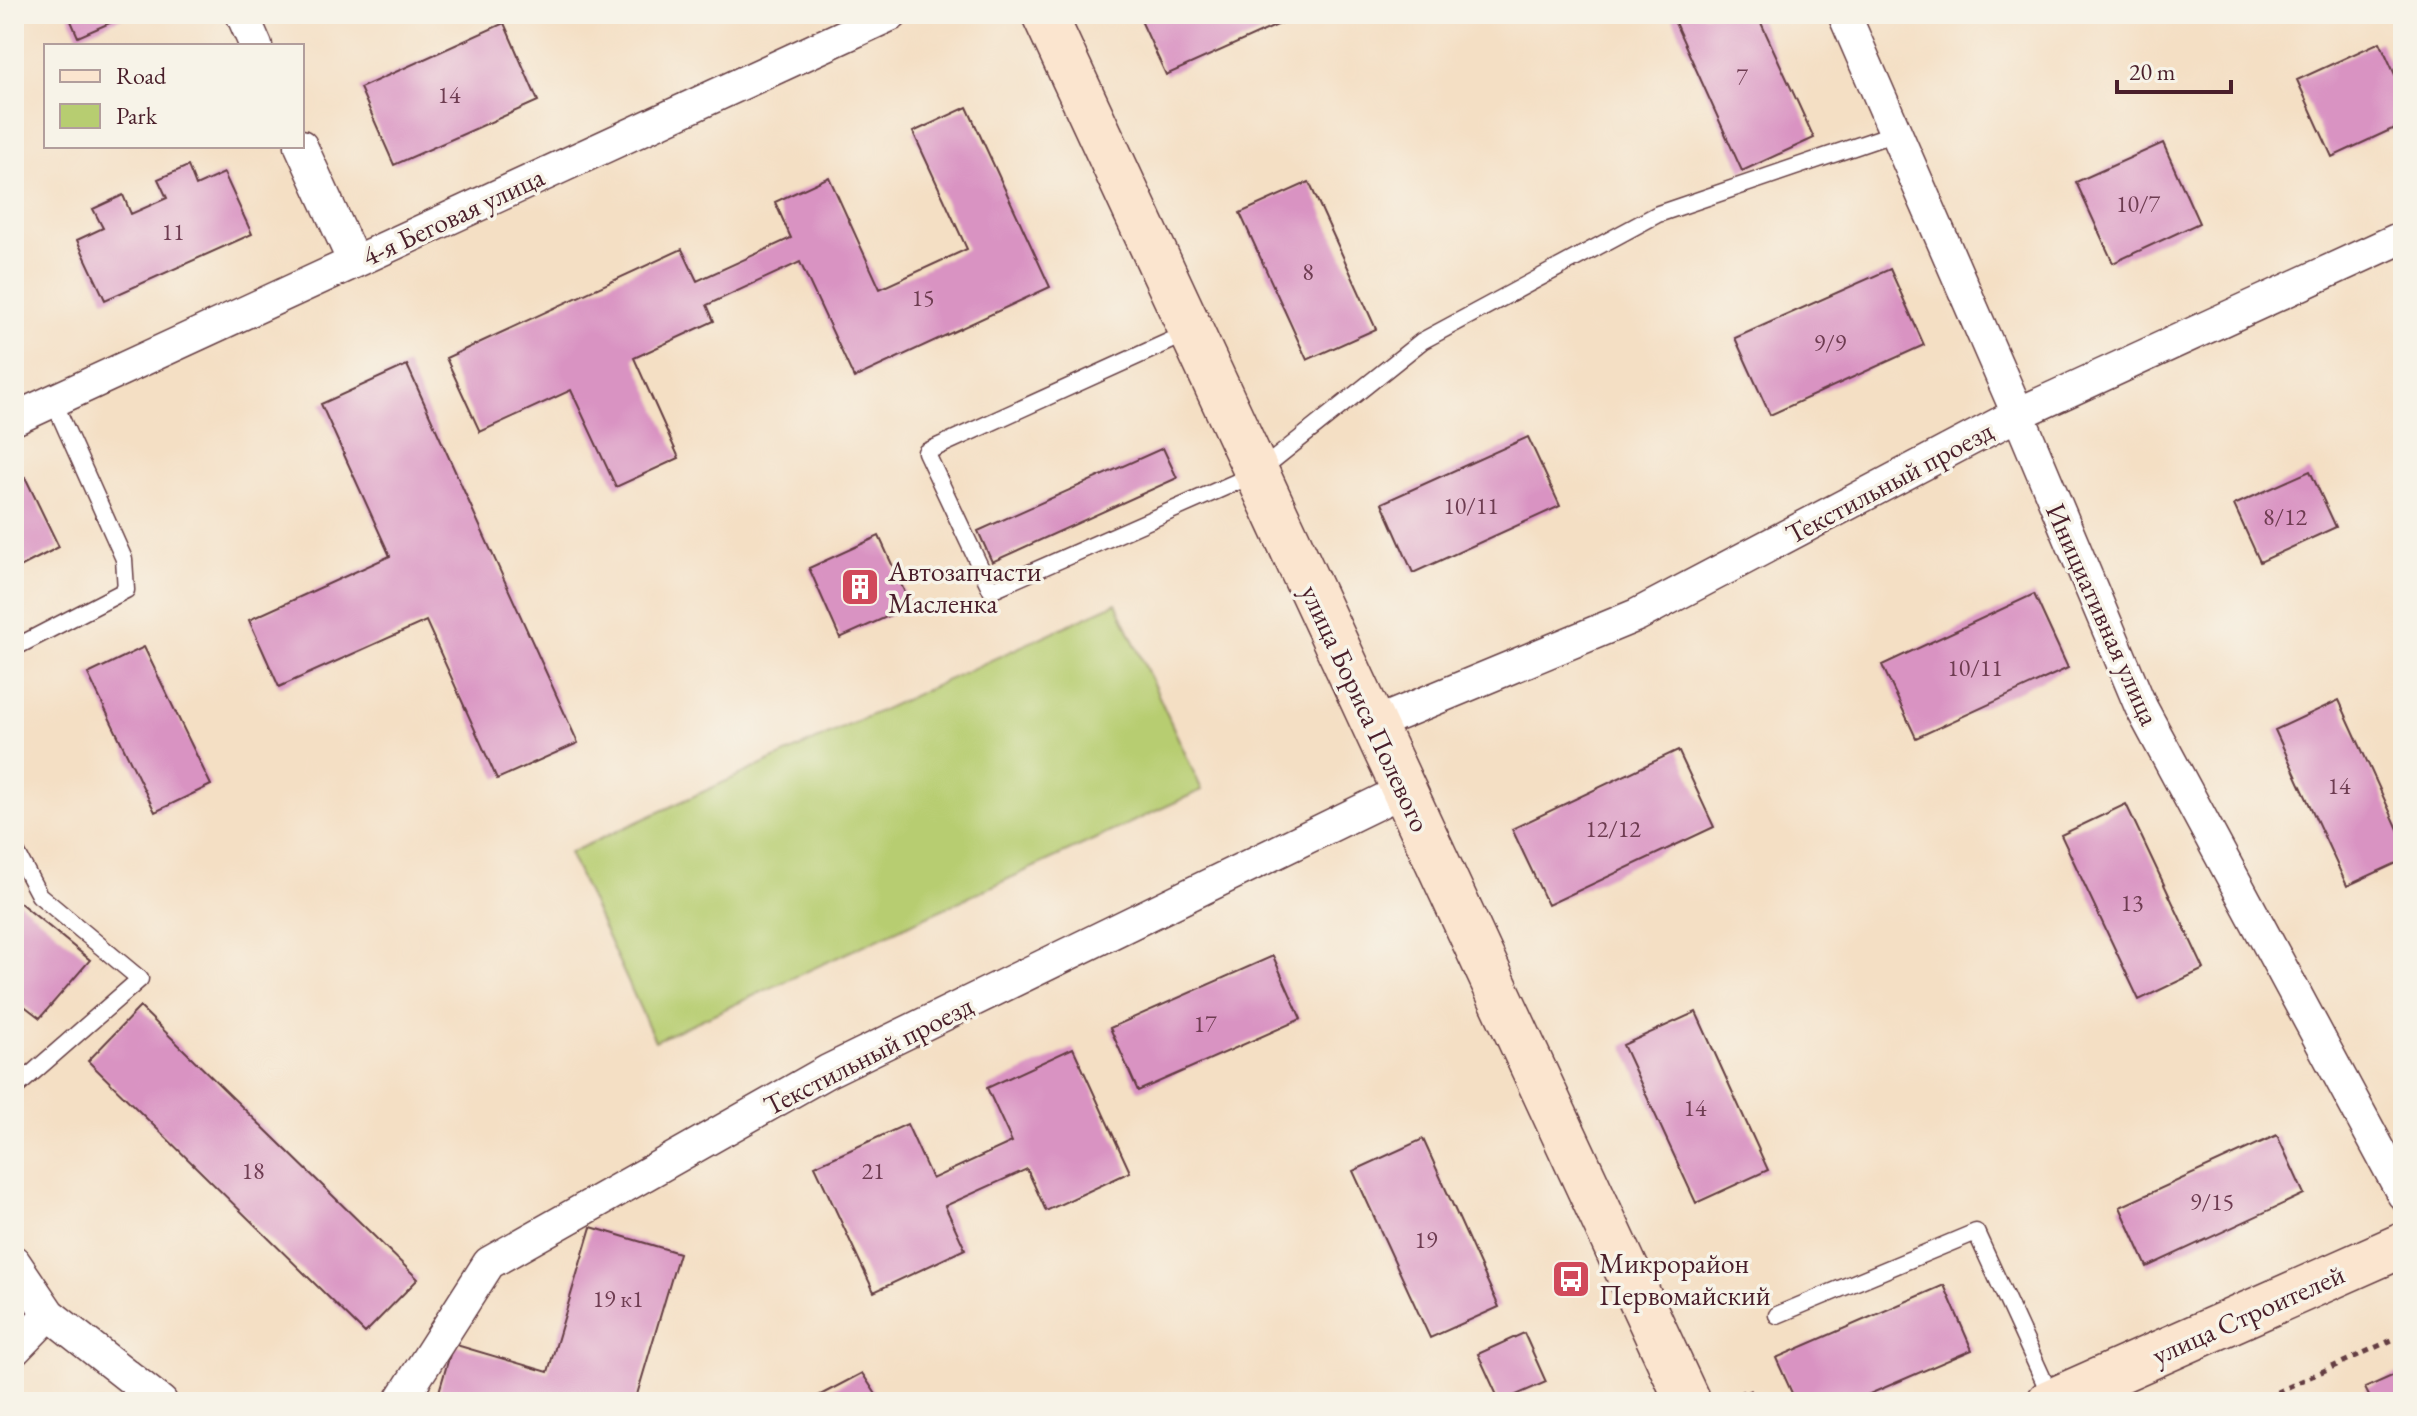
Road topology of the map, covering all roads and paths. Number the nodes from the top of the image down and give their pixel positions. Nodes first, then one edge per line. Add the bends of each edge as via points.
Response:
1 (242, 14) edge
2 (892, 14) edge
3 (1044, 14) edge
4 (1844, 14) edge
5 (255, 44) edge
6 (1895, 133) junction
7 (302, 148) edge
8 (2403, 237) edge
9 (354, 262) junction
10 (1191, 331) junction
11 (53, 400) junction
12 (2018, 414) junction
13 (14, 419) edge
14 (1257, 473) junction
15 (14, 648) edge
16 (1374, 724) junction
17 (1404, 790) junction
18 (14, 848) edge
19 (14, 1089) edge
20 (2403, 1194) edge
21 (2403, 1245) edge
22 (14, 1262) edge
23 (49, 1314) junction
24 (1777, 1315) dead end
25 (2403, 1335) edge
26 (14, 1350) edge
27 (2052, 1401) edge
28 (161, 1402) edge
29 (400, 1402) edge
30 (1688, 1402) edge
31 (1719, 1402) edge
32 (1755, 1402) edge
33 (2255, 1402) edge

1 - 5 street
2 - 9 street, 4-я Беговая улица
3 - 10 main road, улица Бориса Полевого
4 - 6 street, Инициативная улица
6 - 12 street, Инициативная улица
6 - 14 lane via 1658,214 1422,341
7 - 9 street
8 - 12 street, Текстильный проезд
9 - 11 street, 4-я Беговая улица
10 - 14 main road, улица Бориса Полевого
10 - 14 lane via 926,452 932,466 991,590
11 - 13 street, 4-я Беговая улица
11 - 15 lane via 124,559 126,590
12 - 16 street, Текстильный проезд via 1637,615
12 - 20 street, Инициативная улица via 2141,707
14 - 16 main road, улица Бориса Полевого
16 - 17 main road, улица Бориса Полевого
17 - 29 street, Текстильный проезд via 828,1071 489,1263
17 - 30 main road, улица Бориса Полевого
18 - 19 lane via 39,895 140,979
21 - 27 main road, улица Строителей
22 - 23 street
23 - 26 street
23 - 28 street
24 - 27 lane via 1976,1232
25 - 33 path
31 - 32 path via 1749,1390

